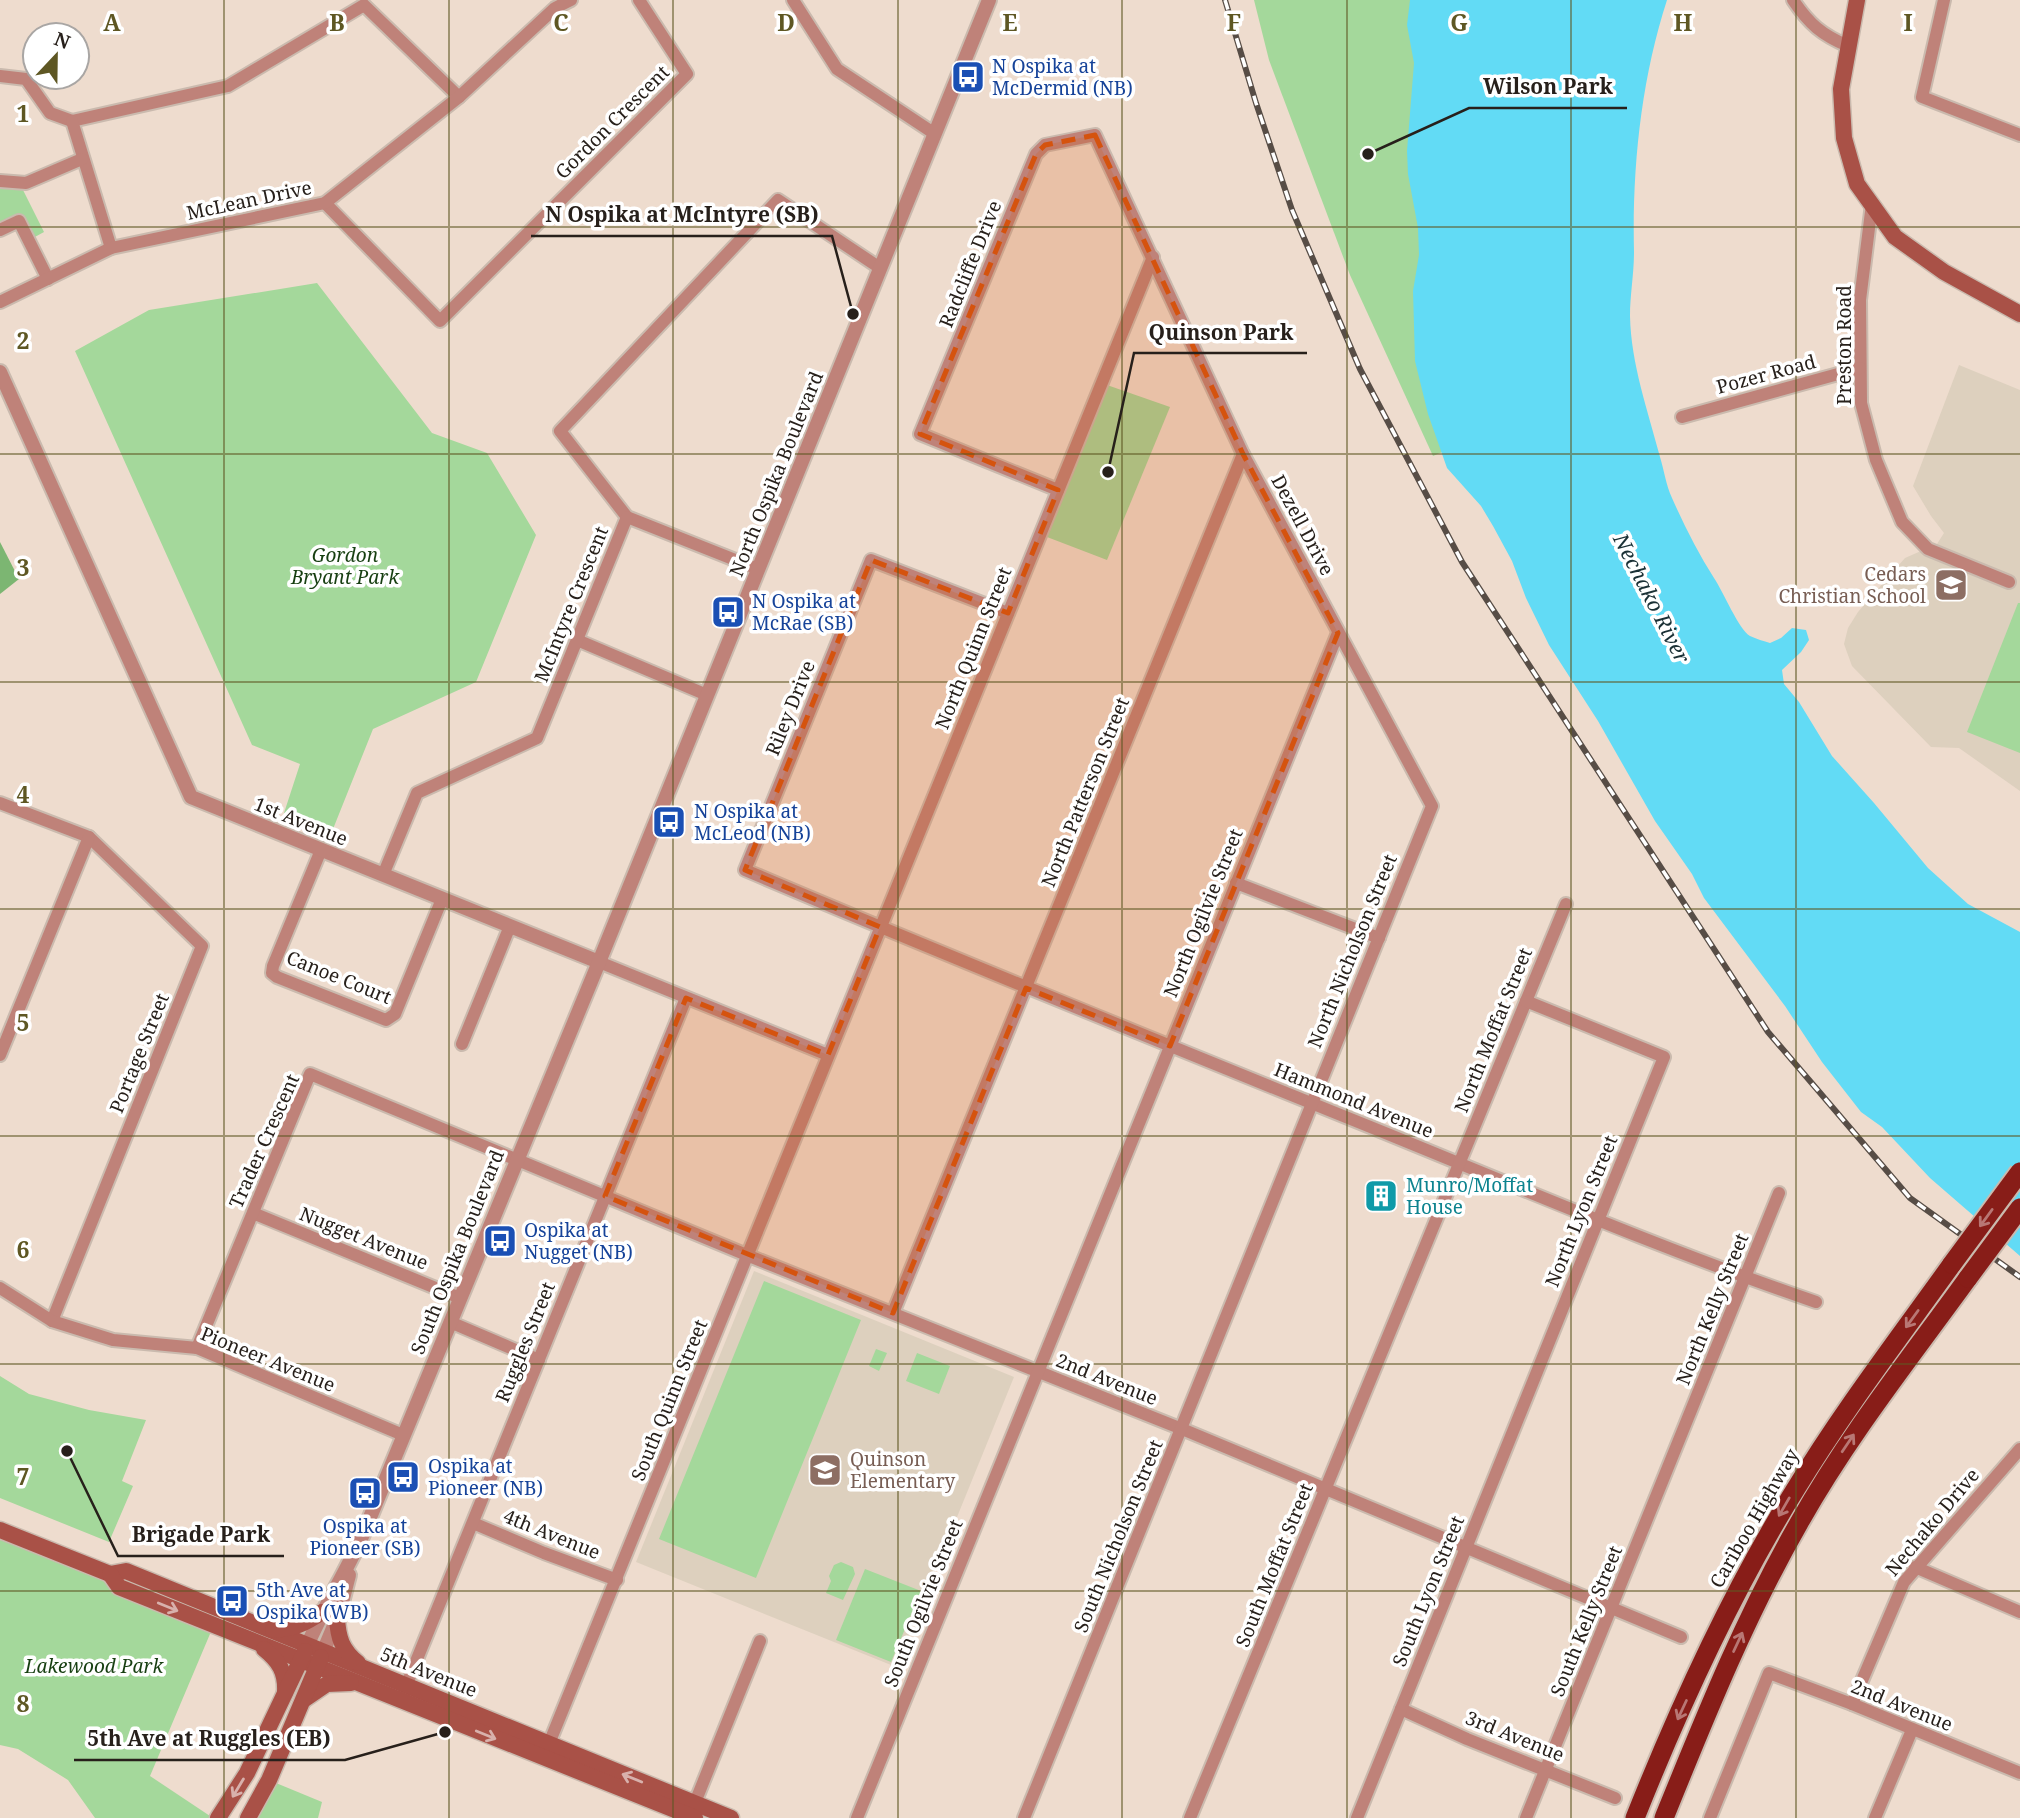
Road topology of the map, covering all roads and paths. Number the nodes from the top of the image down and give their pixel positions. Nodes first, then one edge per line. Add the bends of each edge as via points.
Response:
1 (571, 0) edge
2 (639, 0) edge
3 (793, 0) edge
4 (989, 0) edge
5 (1793, 0) edge
6 (1857, 0) edge
7 (1944, 0) edge
8 (1848, 46) junction
9 (0, 76) edge
10 (459, 97) junction
11 (72, 121) junction
12 (935, 134) junction
13 (2020, 135) edge
14 (82, 159) junction
15 (0, 181) edge
16 (325, 203) junction
17 (1872, 204) junction
18 (0, 230) edge
19 (111, 248) junction
20 (1153, 257) junction
21 (880, 268) junction
22 (48, 279) junction
23 (0, 302) edge
24 (2020, 314) edge
25 (1860, 368) junction
26 (0, 372) edge
27 (1682, 417) dead end
28 (1244, 454) junction
29 (1058, 490) junction
30 (627, 517) junction
31 (758, 569) junction
32 (2009, 582) dead end
33 (1008, 612) junction
34 (1338, 633) junction
35 (577, 640) junction
36 (707, 695) junction
37 (0, 803) edge
38 (1432, 806) joint
39 (89, 837) junction
40 (321, 850) junction
41 (383, 875) junction
42 (1236, 883) junction
43 (442, 899) junction
44 (1566, 904) dead end
45 (510, 926) junction
46 (880, 928) junction
47 (1379, 938) junction
48 (599, 962) junction
49 (1026, 988) junction
50 (686, 998) junction
51 (1526, 1001) junction
52 (462, 1044) dead end
53 (1170, 1046) junction
54 (0, 1055) edge
55 (828, 1055) junction
56 (1311, 1103) junction
57 (517, 1161) junction
58 (1459, 1163) junction
59 (2020, 1172) edge
60 (1779, 1193) dead end
61 (605, 1196) junction
62 (1104, 1208) joint
63 (2020, 1208) edge
64 (253, 1213) junction
65 (1599, 1220) junction
66 (749, 1256) junction
67 (1246, 1267) joint
68 (1745, 1278) junction
69 (0, 1288) edge
70 (460, 1298) junction
71 (1816, 1302) dead end
72 (893, 1313) junction
73 (52, 1321) junction
74 (450, 1322) junction
75 (1392, 1326) joint
76 (197, 1348) junction
77 (539, 1360) junction
78 (1037, 1372) junction
79 (1534, 1379) joint
80 (1182, 1429) junction
81 (403, 1435) junction
82 (1680, 1439) joint
83 (2020, 1449) edge
84 (1325, 1490) junction
85 (473, 1522) junction
86 (0, 1530) edge
87 (1466, 1548) junction
88 (1915, 1567) junction
89 (110, 1574) junction
90 (617, 1580) junction
91 (1612, 1609) junction
92 (2020, 1612) edge
93 (329, 1615) junction
94 (270, 1630) junction
95 (1681, 1637) dead end
96 (761, 1641) dead end
97 (256, 1643) junction
98 (304, 1653) junction
99 (320, 1660) junction
100 (363, 1677) junction
101 (403, 1693) junction
102 (285, 1695) junction
103 (303, 1701) junction
104 (1852, 1704) junction
105 (1401, 1709) junction
106 (1912, 1730) junction
107 (546, 1751) junction
108 (1546, 1769) junction
109 (2020, 1773) edge
110 (1615, 1798) dead end
111 (693, 1812) edge
112 (218, 1818) edge
113 (248, 1818) edge
114 (731, 1818) edge
115 (857, 1818) edge
116 (1024, 1818) edge
117 (1190, 1818) edge
118 (1357, 1818) edge
119 (1526, 1818) edge
120 (1636, 1818) edge
121 (1664, 1818) edge
122 (1710, 1818) edge
123 (1875, 1818) edge

1 - 10 street, McLean Drive via 555,8
2 - 16 street, Gordon Crescent via 687,74 440,321
3 - 12 street via 837,69
4 - 12 street, North Ospika Boulevard
5 - 8 street via 1825,36
6 - 8 main road
7 - 13 street via 1922,97
8 - 17 main road via 1842,89 1844,138 1857,184
9 - 11 street via 26,79 50,113
10 - 11 street via 364,5 228,86
10 - 16 street, McLean Drive
11 - 14 street
12 - 21 street, North Ospika Boulevard
14 - 15 street via 26,183
14 - 19 street
16 - 19 street, McLean Drive
17 - 24 main road via 1895,237 1944,272
17 - 25 street, Preston Road via 1860,300
18 - 22 street via 19,221
19 - 22 street, McLean Drive
20 - 28 street, Dezell Drive
20 - 29 street, North Quinn Street
20 - 29 street, Radcliffe Drive via 1095,135 1040,148 920,434
21 - 30 street, McIntyre Crescent via 778,200 559,431
21 - 31 street, North Ospika Boulevard
22 - 23 street, McLean Drive
25 - 27 street, Pozer Road
25 - 32 street, Preston Road via 1861,402 1876,460 1902,522 1928,549
26 - 40 street, 1st Avenue via 191,797
28 - 34 street, Dezell Drive
28 - 49 street, North Patterson Street
29 - 33 street, North Quinn Street
30 - 31 street
30 - 35 street, McIntyre Crescent
31 - 36 street, North Ospika Boulevard
33 - 46 street, North Quinn Street
33 - 46 street, Riley Drive via 871,560 745,870
34 - 38 street, Dezell Drive
34 - 42 street, North Ogilvie Street
35 - 36 street
35 - 41 street, McIntyre Crescent via 537,738 417,793
36 - 48 street, North Ospika Boulevard
37 - 39 street
38 - 47 street, North Nicholson Street
39 - 54 street
39 - 73 street, Portage Street via 202,946
40 - 41 street, 1st Avenue
40 - 43 street, Canoe Court via 273,967 272,973 288,981 391,1019
41 - 43 street, 1st Avenue
42 - 47 street
42 - 53 street, North Ogilvie Street
43 - 45 street, 1st Avenue
44 - 51 street, North Moffat Street
45 - 48 street, 1st Avenue
45 - 52 street
46 - 49 street, Hammond Avenue
46 - 55 street, North Quinn Street
47 - 56 street, North Nicholson Street
48 - 50 street, 1st Avenue
48 - 57 street, South Ospika Boulevard
49 - 53 street, Hammond Avenue
49 - 72 street, North Patterson Street
50 - 55 street, 1st Avenue
50 - 61 street, Ruggles Street
51 - 58 street, North Moffat Street
51 - 65 street, North Lyon Street via 1664,1058
53 - 56 street, Hammond Avenue
53 - 62 street, North Ogilvie Street
55 - 66 street, South Quinn Street
56 - 58 street, Hammond Avenue
56 - 67 street, North Nicholson Street
57 - 61 street, 2nd Avenue
57 - 64 street, Trader Crescent via 310,1074
57 - 70 street, South Ospika Boulevard
58 - 65 street, Hammond Avenue
58 - 75 street, North Moffat Street
59 -> 120 highway, Cariboo Highway, bridge via 1795,1489 1714,1639
60 - 68 street, North Kelly Street
61 - 66 street, 2nd Avenue
61 - 77 street, Ruggles Street
62 - 78 street, South Ogilvie Street
121 -> 63 highway, bridge via 1723,1673 1799,1523 1861,1424
64 - 70 street, Nugget Avenue
64 - 76 street, Trader Crescent
65 - 68 street, Hammond Avenue
65 - 79 street, North Lyon Street
66 - 72 street, 2nd Avenue
66 - 90 street, South Quinn Street
67 - 80 street, South Nicholson Street
68 - 71 street, Hammond Avenue
68 - 82 street, North Kelly Street
69 - 73 street, Pioneer Avenue
70 - 74 street, South Ospika Boulevard
72 - 78 street, 2nd Avenue
73 - 76 street, Pioneer Avenue via 113,1340
74 - 77 street
74 - 81 street, South Ospika Boulevard
75 - 84 street, South Moffat Street
76 - 81 street, Pioneer Avenue
77 - 85 street, Ruggles Street
78 - 80 street, 2nd Avenue
78 - 115 street, South Ogilvie Street
79 - 87 street, South Lyon Street
80 - 84 street, 2nd Avenue
80 - 116 street, South Nicholson Street
81 - 93 street, South Ospika Boulevard
82 - 91 street, South Kelly Street
83 - 88 street, Nechako Drive
84 - 87 street, 2nd Avenue
84 - 117 street, South Moffat Street
85 - 90 street, 4th Avenue
85 - 101 street, Ruggles Street
86 - 89 main road, 5th Avenue
87 - 91 street, 2nd Avenue
87 - 105 street, South Lyon Street
88 - 92 street
88 - 104 street, Nechako Drive via 1904,1582
89 - 94 main road, 5th Avenue via 127,1571
89 -> 97 main road, 5th Avenue via 119,1587
90 - 107 street, South Quinn Street
91 - 95 street, 2nd Avenue
91 - 108 street, South Kelly Street
93 - 94 main road via 291,1629
93 - 98 street, South Ospika Boulevard
93 - 99 street, South Ospika Boulevard
93 - 100 main road
94 - 98 main road, 5th Avenue
96 - 111 street
97 - 98 main road, 5th Avenue
97 - 102 main road via 279,1663
98 - 99 main road, 5th Avenue
98 - 102 main road, South Ospika Boulevard
99 - 100 main road, 5th Avenue
99 - 103 main road, South Ospika Boulevard
100 - 101 main road, 5th Avenue
100 - 103 main road via 327,1684
101 - 107 main road, 5th Avenue
102 -> 112 main road, South Ospika Boulevard via 247,1773
103 - 113 main road, South Ospika Boulevard
104 - 106 street, 2nd Avenue
104 - 122 street, 2nd Avenue via 1769,1673
105 - 108 street, 3rd Avenue
105 - 118 street, South Lyon Street
106 - 109 street, 2nd Avenue
106 - 123 street
107 - 111 main road, 5th Avenue
108 - 110 street, 3rd Avenue
108 - 119 street, South Kelly Street
111 - 114 main road, 5th Avenue

